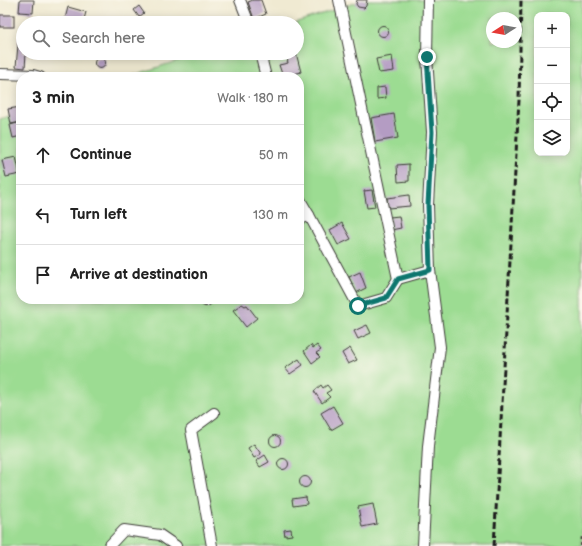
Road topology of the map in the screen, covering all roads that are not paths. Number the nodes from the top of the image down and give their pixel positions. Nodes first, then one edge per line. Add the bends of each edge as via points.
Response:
1 (240, 0) edge
2 (339, 0) edge
3 (428, 0) edge
4 (246, 16) edge
5 (262, 60) edge
6 (265, 72) edge
7 (0, 74) edge
8 (16, 74) edge
9 (304, 206) edge
10 (309, 215) junction
11 (304, 218) edge
12 (430, 270) junction
13 (398, 279) junction
14 (214, 413) dead end
15 (109, 546) edge
16 (176, 546) edge
17 (212, 546) edge
18 (423, 546) edge

1 - 4 street
2 - 13 street
3 - 12 street via 427,57 432,132 428,205
5 - 6 street
7 - 8 street
9 - 10 street
10 - 11 street
10 - 13 street via 358,306 386,298
12 - 13 street
12 - 18 street via 440,347 428,446
14 - 17 street via 191,430
15 - 16 street via 124,530 160,535

